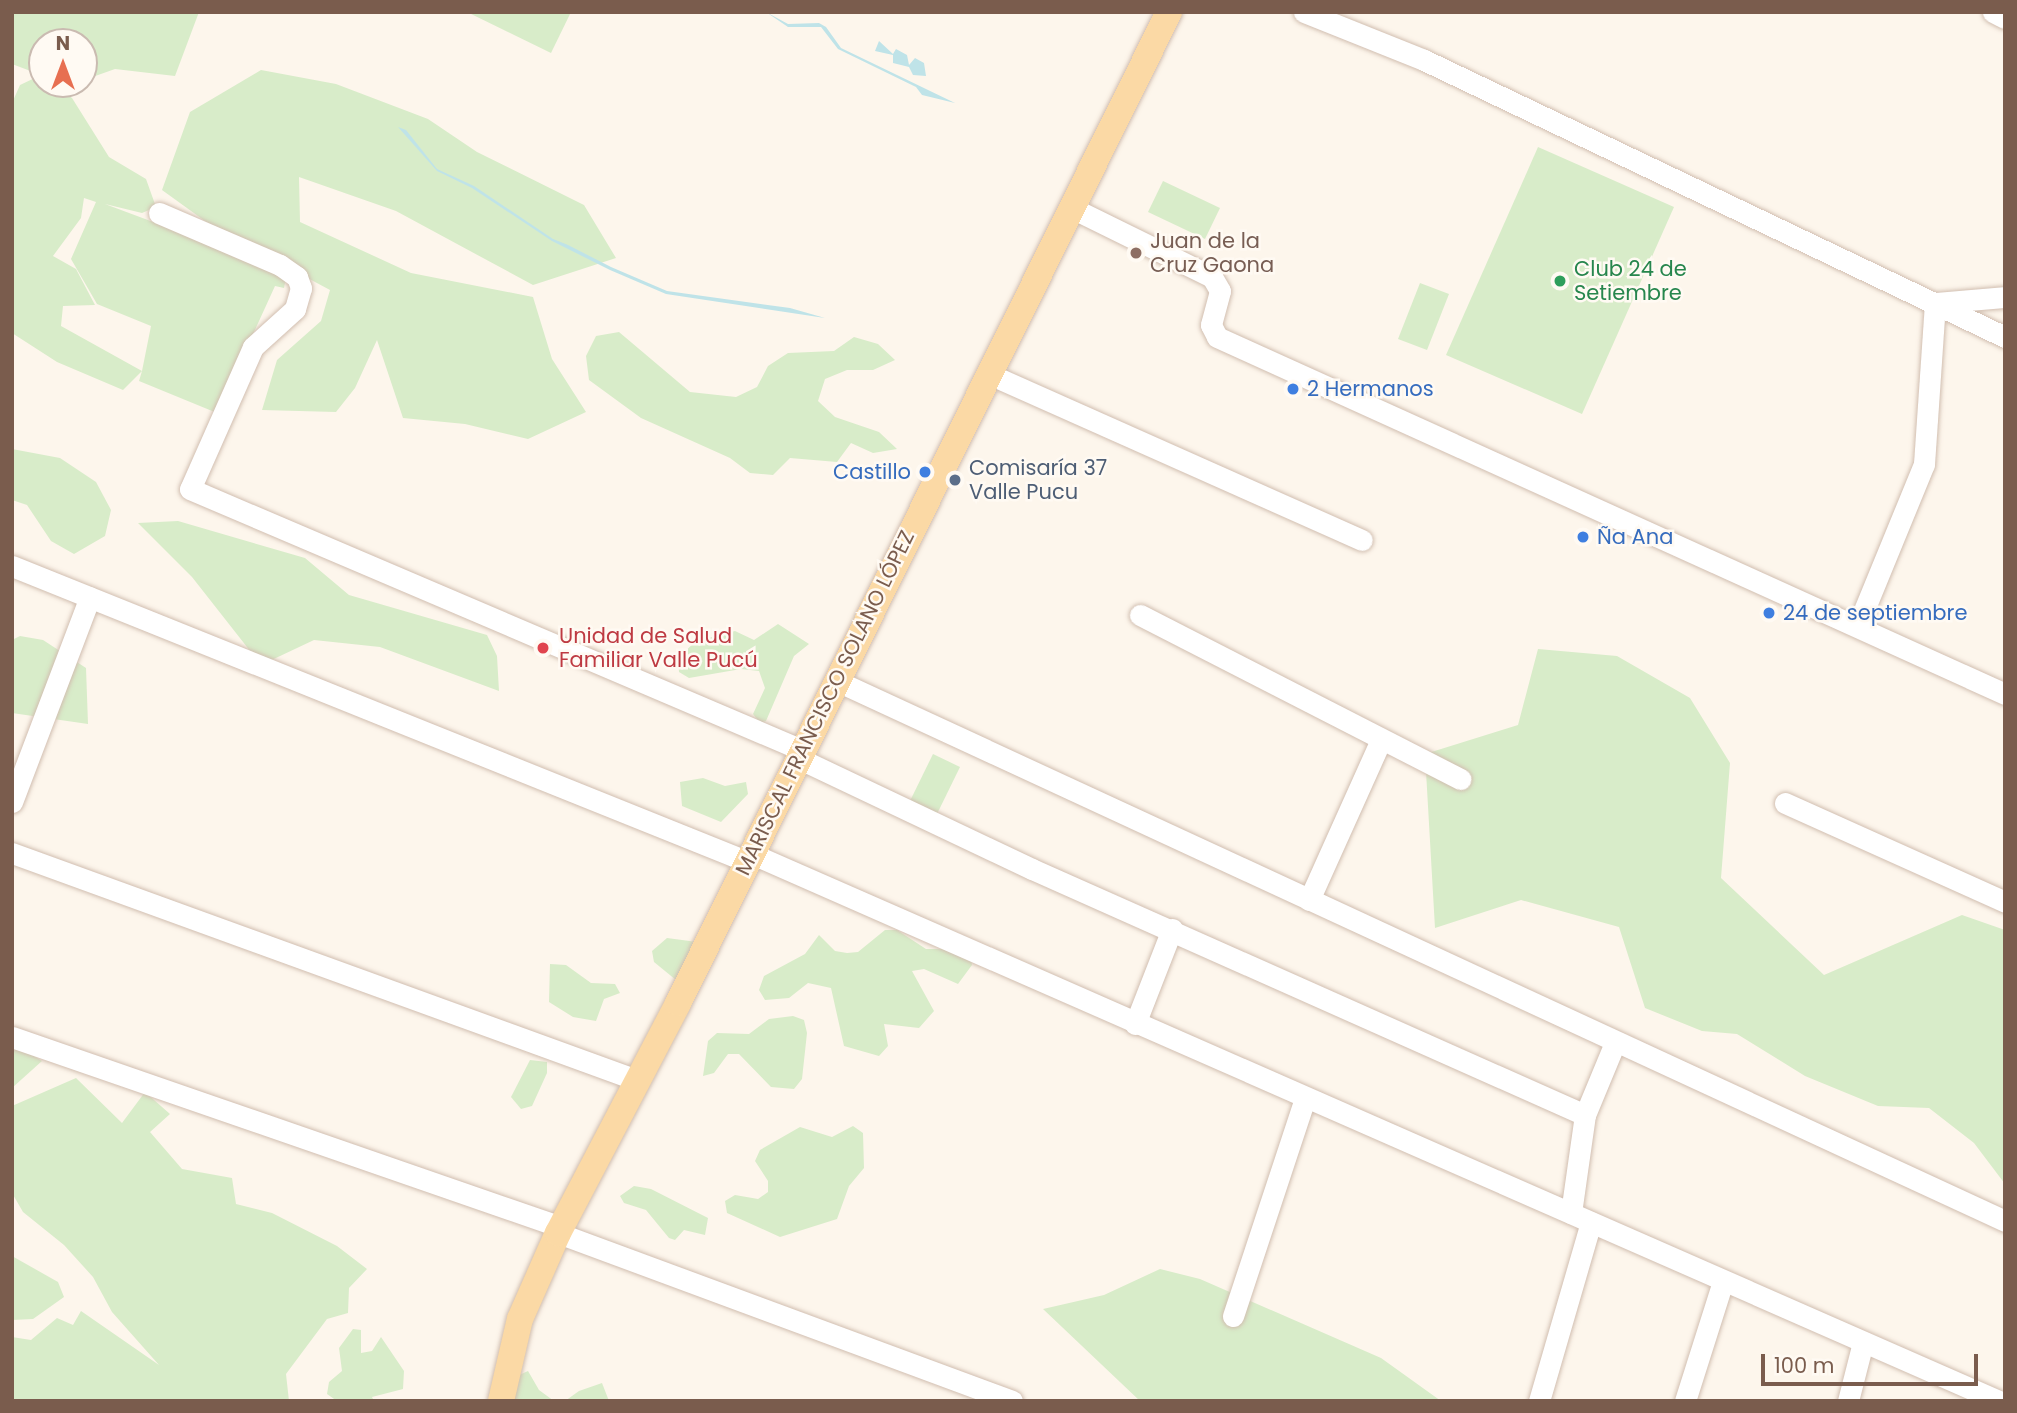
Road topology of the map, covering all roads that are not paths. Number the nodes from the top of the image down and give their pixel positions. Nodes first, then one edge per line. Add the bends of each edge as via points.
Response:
1 (1169, 12) edge
2 (1304, 12) edge
3 (1993, 12) edge
4 (2005, 18) edge
5 (1074, 209) junction
6 (159, 213) dead end
7 (2005, 297) edge
8 (1935, 303) junction
9 (2005, 337) edge
10 (989, 374) junction
11 (1362, 540) dead end
12 (12, 566) edge
13 (89, 597) junction
14 (1140, 615) dead end
15 (1858, 625) junction
16 (837, 681) junction
17 (2005, 694) edge
18 (1381, 740) junction
19 (800, 754) junction
20 (1461, 779) dead end
21 (12, 802) edge
22 (1786, 803) dead end
23 (12, 853) edge
24 (748, 857) junction
25 (1309, 900) junction
26 (2005, 902) edge
27 (1172, 929) junction
28 (1135, 1024) junction
29 (12, 1037) edge
30 (1614, 1045) junction
31 (638, 1080) junction
32 (1305, 1098) junction
33 (1585, 1115) junction
34 (1571, 1213) junction
35 (2005, 1221) edge
36 (1591, 1222) junction
37 (560, 1230) junction
38 (1723, 1281) junction
39 (1233, 1316) dead end
40 (1863, 1342) junction
41 (501, 1401) edge
42 (1012, 1401) edge
43 (1539, 1401) edge
44 (1685, 1401) edge
45 (1848, 1401) edge
46 (1998, 1401) edge

1 - 5 main road, MARISCAL FRANCISCO SOLANO LÓPEZ
2 - 8 street via 1424,60
3 - 4 street
5 - 10 main road, MARISCAL FRANCISCO SOLANO LÓPEZ
5 - 15 street via 1212,277 1220,291 1211,325 1217,337
6 - 19 street via 280,265 297,277 301,288 295,309 253,347 190,489
7 - 8 street
8 - 9 street
8 - 15 street via 1924,464
10 - 11 street
10 - 16 main road, MARISCAL FRANCISCO SOLANO LÓPEZ
12 - 13 street
13 - 21 street
13 - 24 street
14 - 18 street
15 - 17 street
16 - 19 main road, MARISCAL FRANCISCO SOLANO LÓPEZ
16 - 25 street
18 - 20 street
18 - 25 street
19 - 24 main road, MARISCAL FRANCISCO SOLANO LÓPEZ
19 - 27 street
22 - 26 street
23 - 31 street
24 - 28 street
24 - 31 main road, MARISCAL FRANCISCO SOLANO LÓPEZ
25 - 30 street
27 - 28 street
27 - 33 street
28 - 32 street
29 - 37 street
30 - 33 street
30 - 35 street
31 - 37 main road, MARISCAL FRANCISCO SOLANO LÓPEZ
32 - 34 street
32 - 39 street
33 - 34 street
34 - 36 street
36 - 38 street
36 - 43 street
37 - 41 main road, MARISCAL FRANCISCO SOLANO LÓPEZ via 520,1319
37 - 42 street
38 - 40 street
38 - 44 street
40 - 45 street
40 - 46 street

